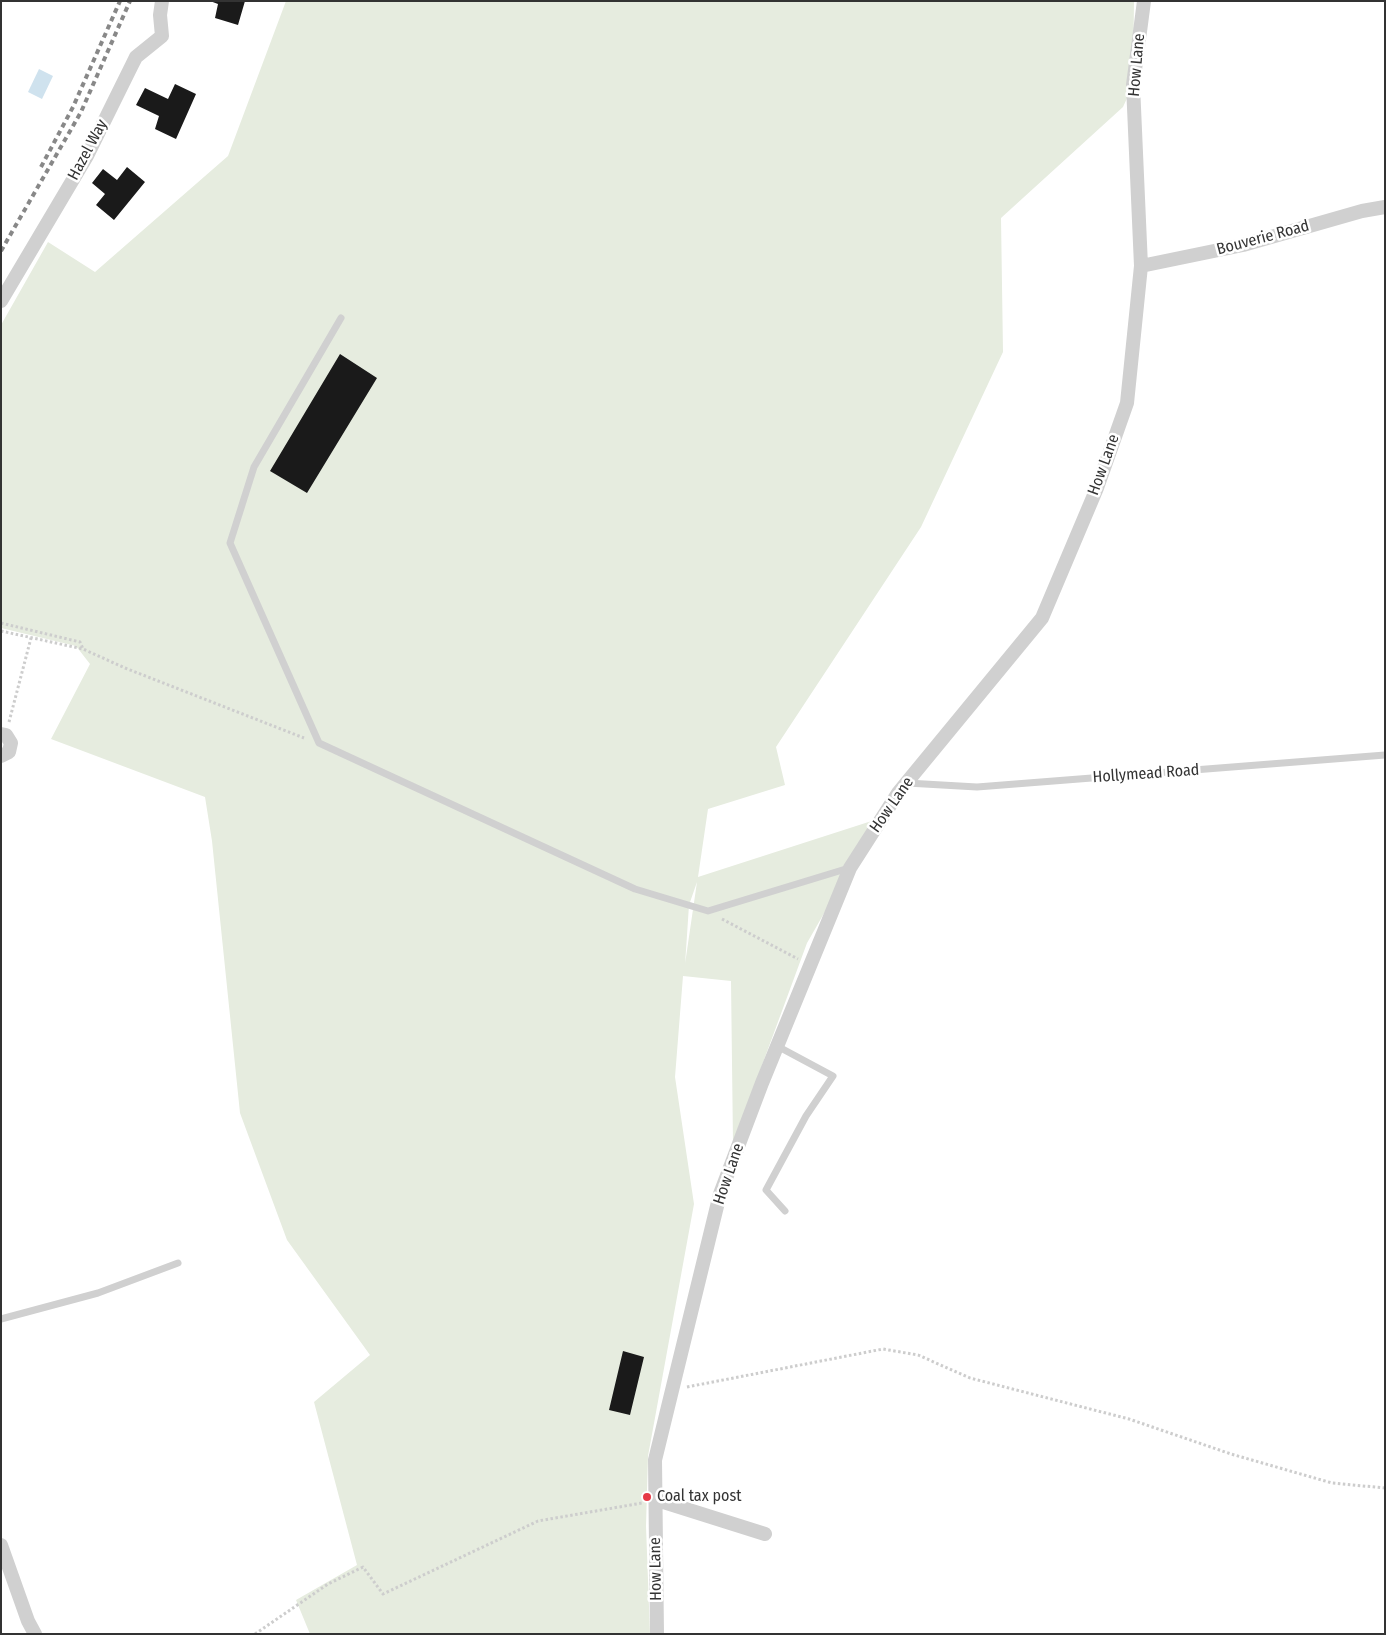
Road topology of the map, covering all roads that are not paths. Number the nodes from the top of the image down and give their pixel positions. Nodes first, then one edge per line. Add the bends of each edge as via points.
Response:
1 (162, 1) edge
2 (1144, 1) edge
3 (1385, 207) edge
4 (1141, 266) junction
5 (1, 301) edge
6 (341, 318) dead end
7 (4, 734) edge
8 (1385, 755) edge
9 (1, 756) edge
10 (907, 783) junction
11 (850, 868) junction
12 (777, 1046) junction
13 (785, 1211) dead end
14 (178, 1263) dead end
15 (1, 1319) edge
16 (654, 1499) junction
17 (766, 1534) dead end
18 (1, 1545) edge
19 (35, 1634) edge
20 (657, 1634) edge

1 - 5 street, Hazel Way via 162,36 136,58 87,156
2 - 4 street, How Lane via 1133,85
3 - 4 street, Bouverie Road via 1243,245
4 - 10 street, How Lane via 1127,403 1097,488 1042,618
6 - 11 lane via 254,467 230,543 319,743 635,889 708,911
7 - 9 street via 11,743 9,752
8 - 10 lane, Hollymead Road via 978,786
10 - 11 street, How Lane
11 - 12 street, How Lane
12 - 13 lane via 833,1076 806,1116 766,1190
12 - 16 street, How Lane via 720,1194 655,1460
14 - 15 lane via 98,1293
16 - 17 street
16 - 20 street, How Lane
18 - 19 street

